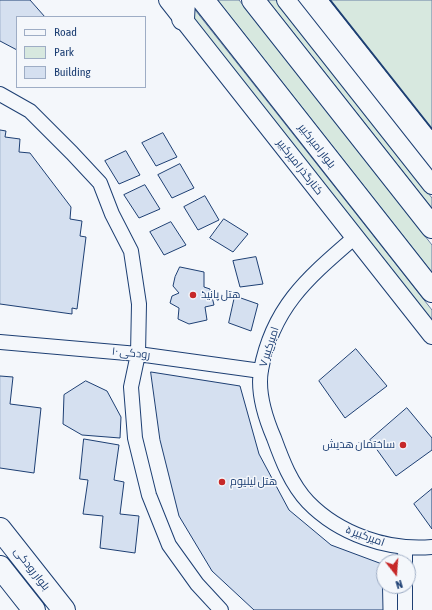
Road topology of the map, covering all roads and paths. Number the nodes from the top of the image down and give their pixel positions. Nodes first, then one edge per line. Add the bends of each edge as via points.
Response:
1 (168, 0) edge
2 (202, 0) edge
3 (253, 0) edge
4 (286, 0) edge
5 (184, 9) edge
6 (0, 94) edge
7 (432, 185) edge
8 (432, 227) edge
9 (355, 237) junction
10 (432, 291) edge
11 (432, 335) edge
12 (0, 342) edge
13 (138, 354) junction
14 (261, 371) junction
15 (307, 501) joint
16 (0, 529) edge
17 (405, 547) junction
18 (432, 547) edge
19 (405, 554) edge
20 (0, 567) edge
21 (405, 594) edge
22 (34, 610) edge
23 (64, 610) edge
24 (221, 610) edge
25 (405, 610) edge

1 - 5 street, کنارگذر امیرکبیر
2 - 10 main road, بلوار امیرکبیر
3 - 8 main road
4 - 7 street
5 - 9 street, کنارگذر امیرکبیر
6 - 13 street via 30,111 100,183 131,251 139,304
9 - 11 street, کنارگذر امیرکبیر
9 - 14 street, امیرکبیر ۷ via 306,280 293,295 274,329
12 - 13 street, رودکی ۱۰
13 - 14 street, رودکی ۱۰
13 - 24 street via 131,387 135,438 149,495 170,545 197,584
14 - 15 street, امیرکبیر ۷ via 260,391 270,430 289,476
15 - 17 street, امیرکبیر ۵ via 352,533 369,540
16 - 23 main road, بلوار رودکی
17 - 18 street, امیرکبیر ۵
17 - 19 street
20 - 22 main road
21 - 25 street

